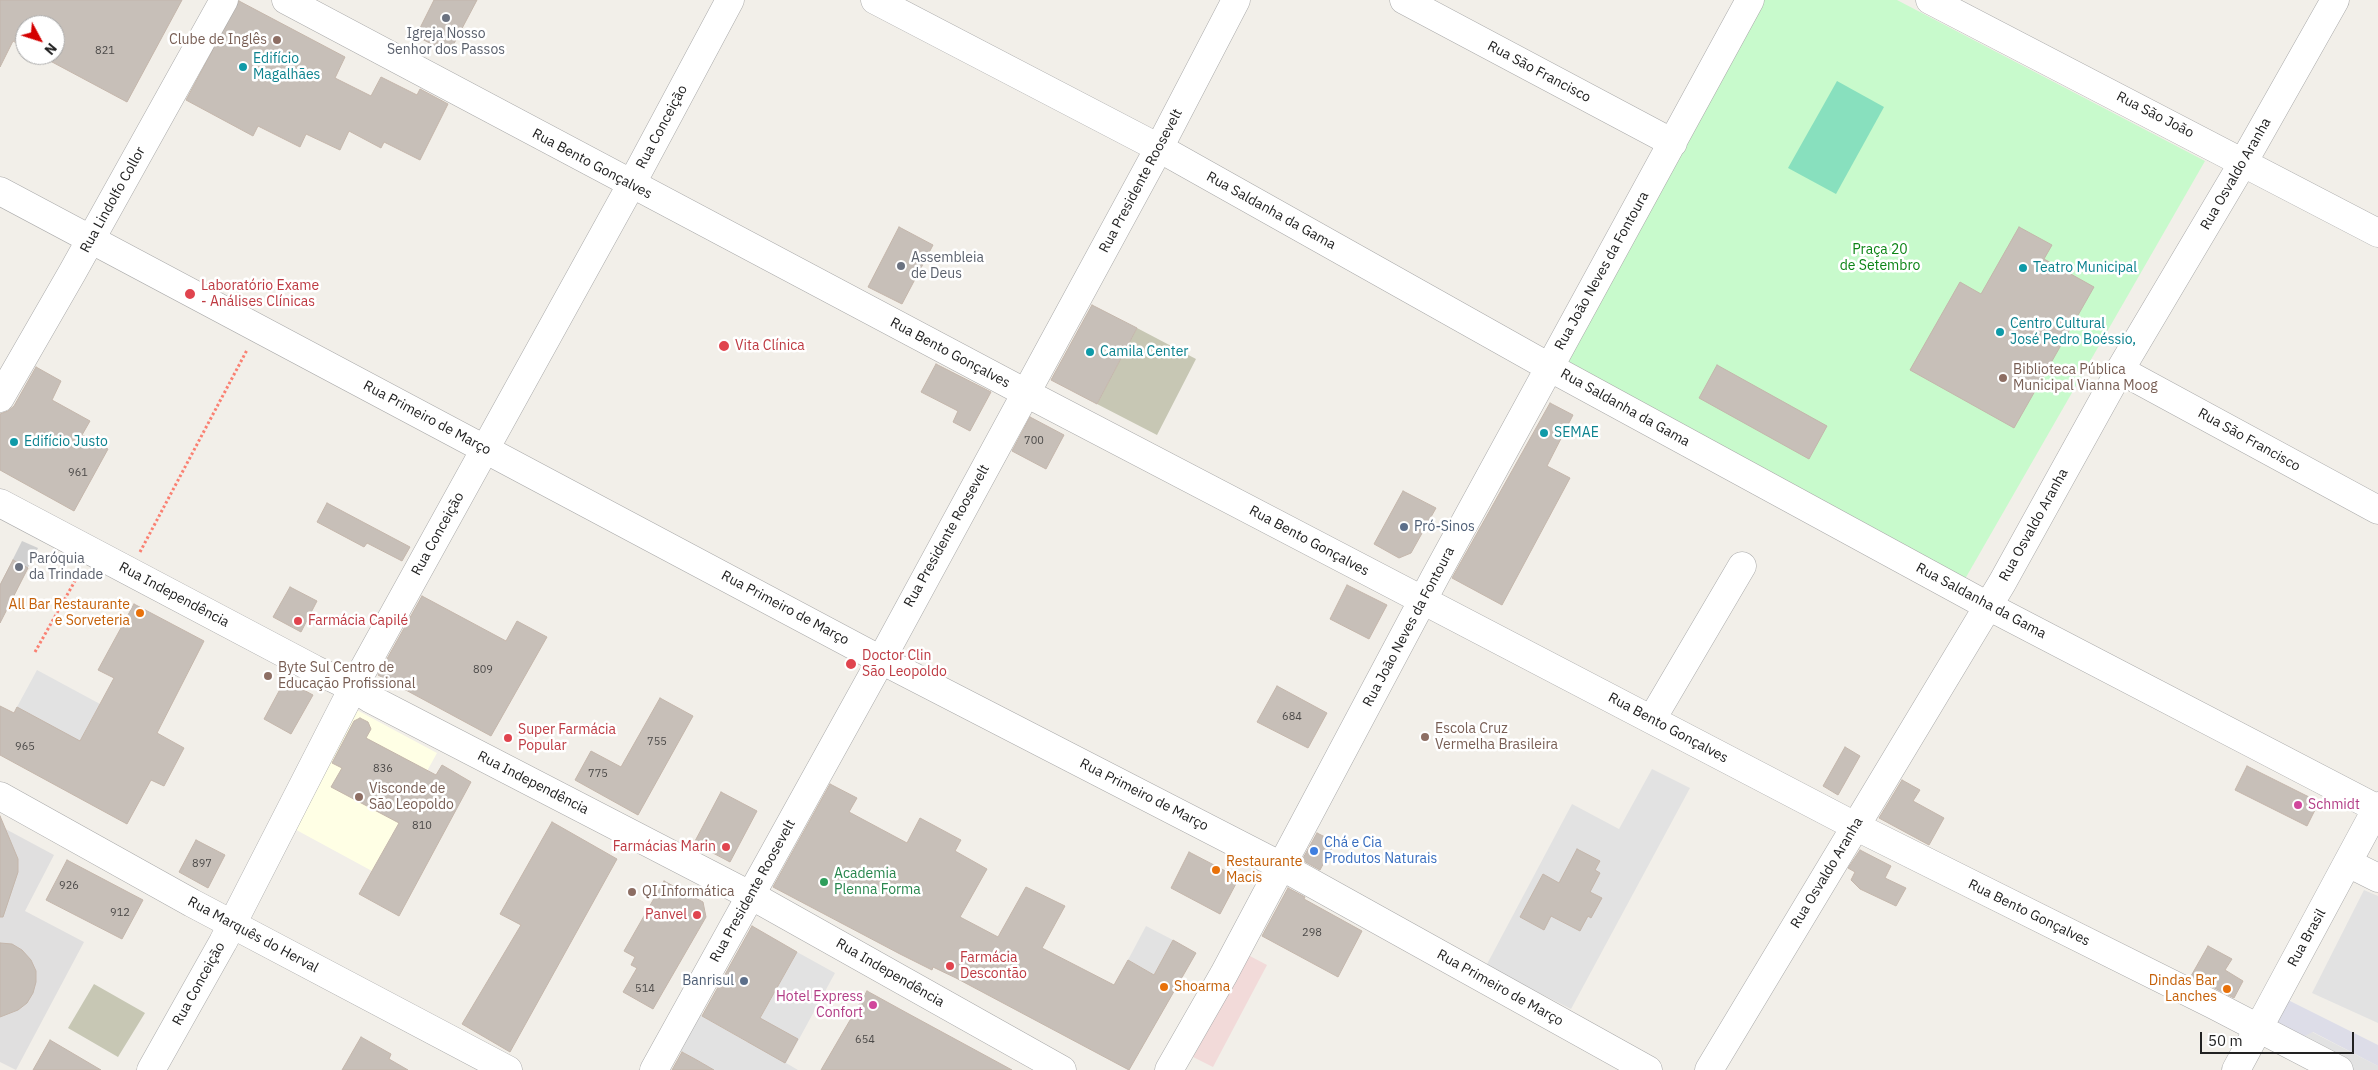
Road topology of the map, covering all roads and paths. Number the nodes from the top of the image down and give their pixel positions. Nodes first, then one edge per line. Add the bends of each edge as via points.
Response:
1 (224, 0) edge
2 (286, 0) edge
3 (730, 0) edge
4 (876, 0) edge
5 (1236, 0) edge
6 (1404, 0) edge
7 (1750, 0) edge
8 (1930, 0) edge
9 (2335, 0) edge
10 (1673, 143) junction
11 (1160, 148) junction
12 (2244, 161) junction
13 (631, 185) junction
14 (0, 190) edge
15 (2378, 233) edge
16 (92, 238) junction
17 (259, 327) junction
18 (1549, 367) junction
19 (2120, 370) junction
20 (1026, 393) junction
21 (0, 398) edge
22 (484, 449) junction
23 (0, 503) edge
24 (2378, 510) edge
25 (91, 551) junction
26 (1742, 566) dead end
27 (130, 572) junction
28 (1423, 600) junction
29 (1988, 606) junction
30 (35, 652) dead end
31 (881, 660) junction
32 (353, 688) junction
33 (1652, 720) junction
34 (0, 796) edge
35 (2378, 808) edge
36 (1855, 826) junction
37 (2348, 863) junction
38 (1281, 866) junction
39 (2378, 878) edge
40 (751, 897) junction
41 (232, 924) junction
42 (2257, 1028) junction
43 (151, 1070) edge
44 (508, 1070) edge
45 (654, 1070) edge
46 (1062, 1070) edge
47 (1169, 1070) edge
48 (1648, 1070) edge
49 (1709, 1070) edge
50 (2236, 1070) edge
51 (2339, 1070) edge

1 - 16 street, Rua Lindolfo Collor
2 - 13 street, Rua Bento Gonçalves
3 - 13 street, Rua Conceição
4 - 11 street, Rua Saldanha da Gama
5 - 11 street, Rua Presidente Roosevelt
6 - 10 street, Rua São Francisco
7 - 10 street, Rua João Neves da Fontoura
8 - 12 street, Rua São João
9 - 12 street, Rua Osvaldo Aranha
10 - 18 street, Rua João Neves da Fontoura
11 - 18 street, Rua Saldanha da Gama
11 - 20 street, Rua Presidente Roosevelt
12 - 15 street, Rua São João
12 - 19 street, Rua Osvaldo Aranha
13 - 20 street, Rua Bento Gonçalves
13 - 22 street, Rua Conceição
14 - 16 street, Rua Primeiro de Março
16 - 17 street, Rua Primeiro de Março
16 - 21 street, Rua Lindolfo Collor
17 - 22 street, Rua Primeiro de Março
17 - 27 path
18 - 28 street, Rua João Neves da Fontoura
18 - 29 street, Rua Saldanha da Gama
19 - 24 street, Rua São Francisco
19 - 29 street, Rua Osvaldo Aranha
20 - 28 street, Rua Bento Gonçalves
20 - 31 street, Rua Presidente Roosevelt
22 - 31 street, Rua Primeiro de Março
22 - 32 street, Rua Conceição
23 - 25 street, Rua Independência
25 - 27 street, Rua Independência
25 - 30 path
26 - 33 street
27 - 32 street, Rua Independência
28 - 33 street, Rua Bento Gonçalves
28 - 38 street, Rua João Neves da Fontoura
29 - 35 street, Rua Saldanha da Gama
29 - 36 street, Rua Osvaldo Aranha
31 - 38 street, Rua Primeiro de Março
31 - 40 street, Rua Presidente Roosevelt
32 - 40 street, Rua Independência
32 - 41 street, Rua Conceição
33 - 36 street, Rua Bento Gonçalves
34 - 41 street, Rua Marquês do Herval
35 - 37 street, Rua Brasil
36 - 42 street, Rua Bento Gonçalves
36 - 49 street, Rua Osvaldo Aranha
37 - 39 street
37 - 42 street, Rua Brasil
38 - 47 street, Rua João Neves da Fontoura
38 - 48 street, Rua Primeiro de Março
40 - 45 street, Rua Presidente Roosevelt
40 - 46 street, Rua Independência
41 - 43 street, Rua Conceição
41 - 44 street, Rua Marquês do Herval
42 - 50 street, Rua Brasil
42 - 51 street, Rua Bento Gonçalves

